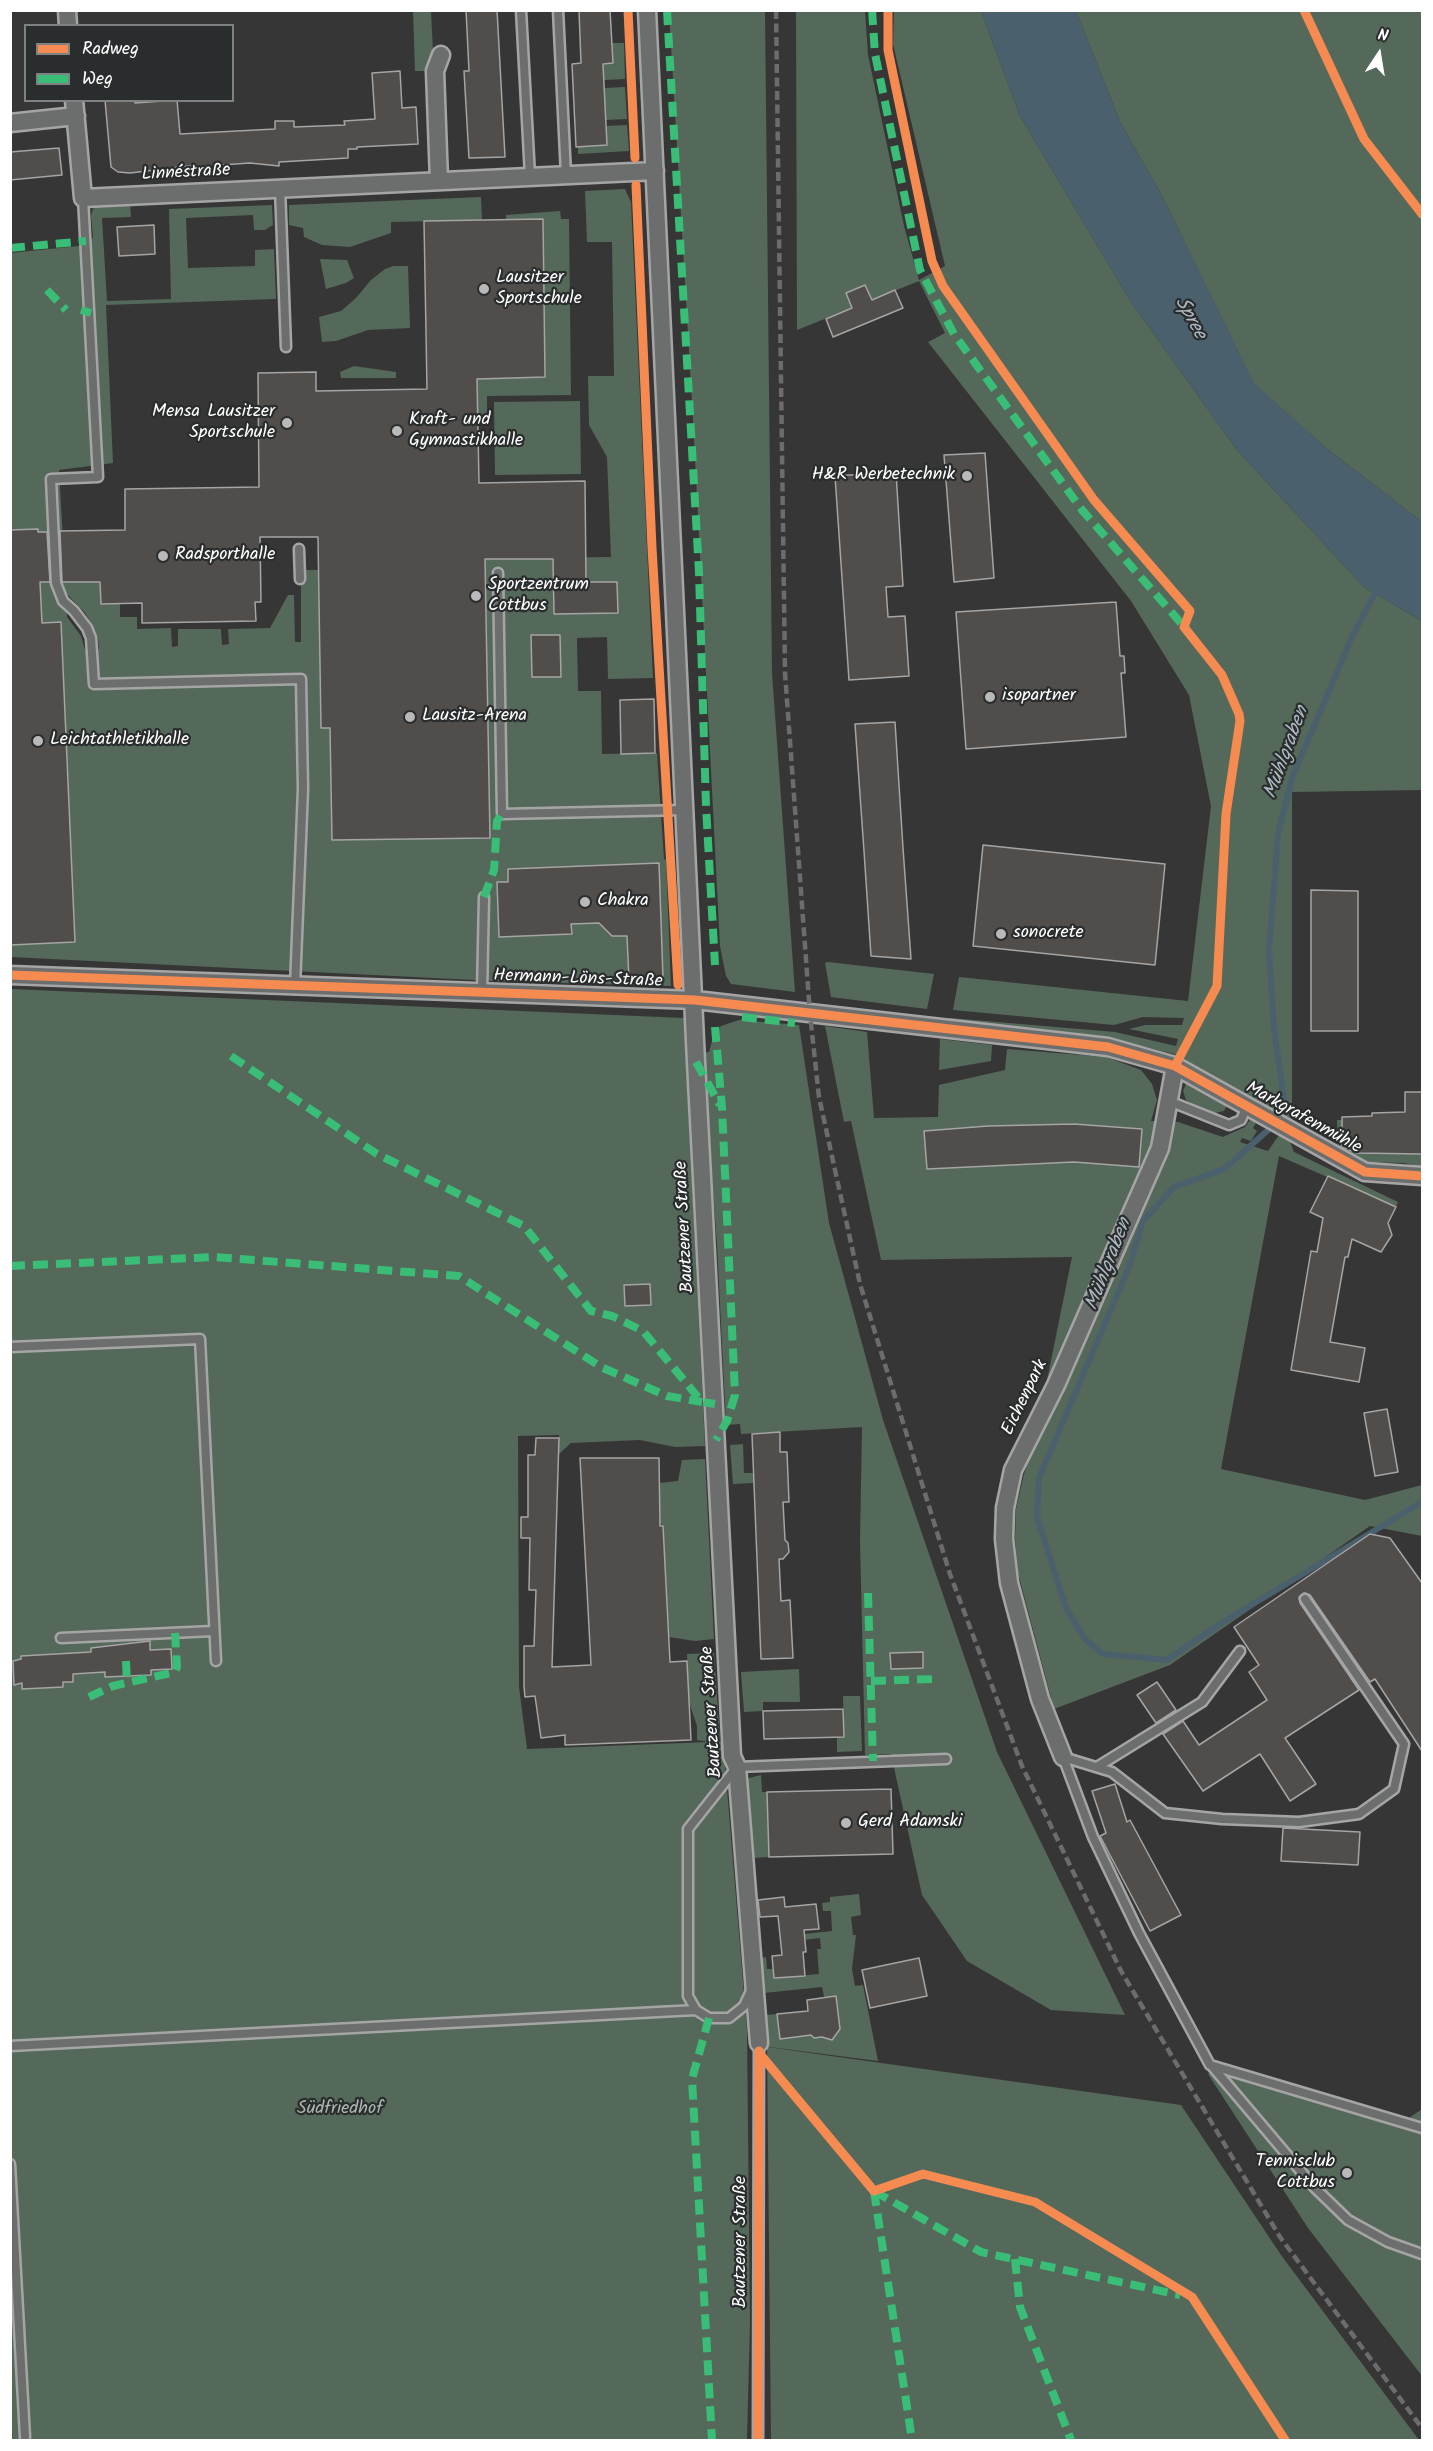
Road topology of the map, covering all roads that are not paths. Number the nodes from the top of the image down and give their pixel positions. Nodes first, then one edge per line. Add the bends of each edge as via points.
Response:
1 (521, 10) edge
2 (558, 10) edge
3 (647, 10) edge
4 (441, 55) dead end
5 (75, 108) edge
6 (10, 123) edge
7 (655, 171) junction
8 (566, 175) junction
9 (530, 176) junction
10 (439, 181) junction
11 (280, 188) junction
12 (83, 198) junction
13 (286, 347) dead end
14 (299, 549) dead end
15 (498, 573) dead end
16 (300, 579) dead end
17 (684, 810) junction
18 (484, 897) dead end
19 (10, 975) edge
20 (295, 986) junction
21 (482, 993) junction
22 (695, 1000) junction
23 (1175, 1066) junction
24 (1169, 1101) junction
25 (1247, 1106) junction
26 (1422, 1176) edge
27 (10, 1347) edge
28 (1305, 1599) dead end
29 (213, 1631) junction
30 (61, 1638) dead end
31 (1240, 1651) dead end
32 (216, 1661) dead end
33 (1063, 1757) junction
34 (946, 1759) dead end
35 (737, 1767) junction
36 (1097, 1767) junction
37 (753, 1987) junction
38 (696, 2010) junction
39 (759, 2043) joint
40 (10, 2046) edge
41 (1210, 2065) junction
42 (1422, 2128) edge
43 (10, 2164) edge
44 (1422, 2254) edge
45 (26, 2437) dead end
46 (758, 2440) edge

1 - 9 lane
2 - 8 lane
3 - 7 street, Bautzener Straße
4 - 10 street via 435,71
5 - 6 street
5 - 12 street
7 - 8 street, Linnéstraße
7 - 17 street, Bautzener Straße
8 - 9 street, Linnéstraße
9 - 10 street, Linnéstraße
10 - 11 street, Linnéstraße
11 - 12 street, Linnéstraße
11 - 13 lane
12 - 20 lane via 98,477 51,479 56,583 63,602 87,628 94,684 301,680 303,789
14 - 16 lane
15 - 17 lane via 502,814
17 - 22 street, Bautzener Straße
18 - 21 lane
19 - 20 street, Hermann-Löns-Straße
20 - 21 street, Hermann-Löns-Straße
21 - 22 street, Hermann-Löns-Straße
22 - 23 street, Hermann-Löns-Straße via 1108,1047
22 - 35 street, Bautzener Straße via 732,1756
23 - 24 street, Eichenpark
23 - 25 street, Markgrafenmühle
24 - 25 lane via 1229,1125 1241,1120
24 - 33 street, Eichenpark via 1160,1148 1056,1385 1013,1470 1005,1508 1009,1583 1040,1699
25 - 26 street, Markgrafenmühle via 1365,1172
27 - 29 lane via 200,1339
28 - 36 lane via 1404,1744 1394,1789 1359,1814 1299,1822 1222,1819 1165,1813 1112,1772
29 - 30 lane
29 - 32 lane
31 - 36 lane via 1202,1702
33 - 36 lane
33 - 41 lane via 1093,1837 1134,1923
34 - 35 lane
35 - 37 street, Bautzener Straße
35 - 38 lane via 688,1829 688,1996
37 - 38 lane via 744,2006 729,2018 710,2018
37 - 39 street, Bautzener Straße
38 - 40 lane
39 - 46 lane, Bautzener Straße
41 - 42 lane
41 - 44 lane via 1315,2188 1348,2220 1388,2242
43 - 45 lane

